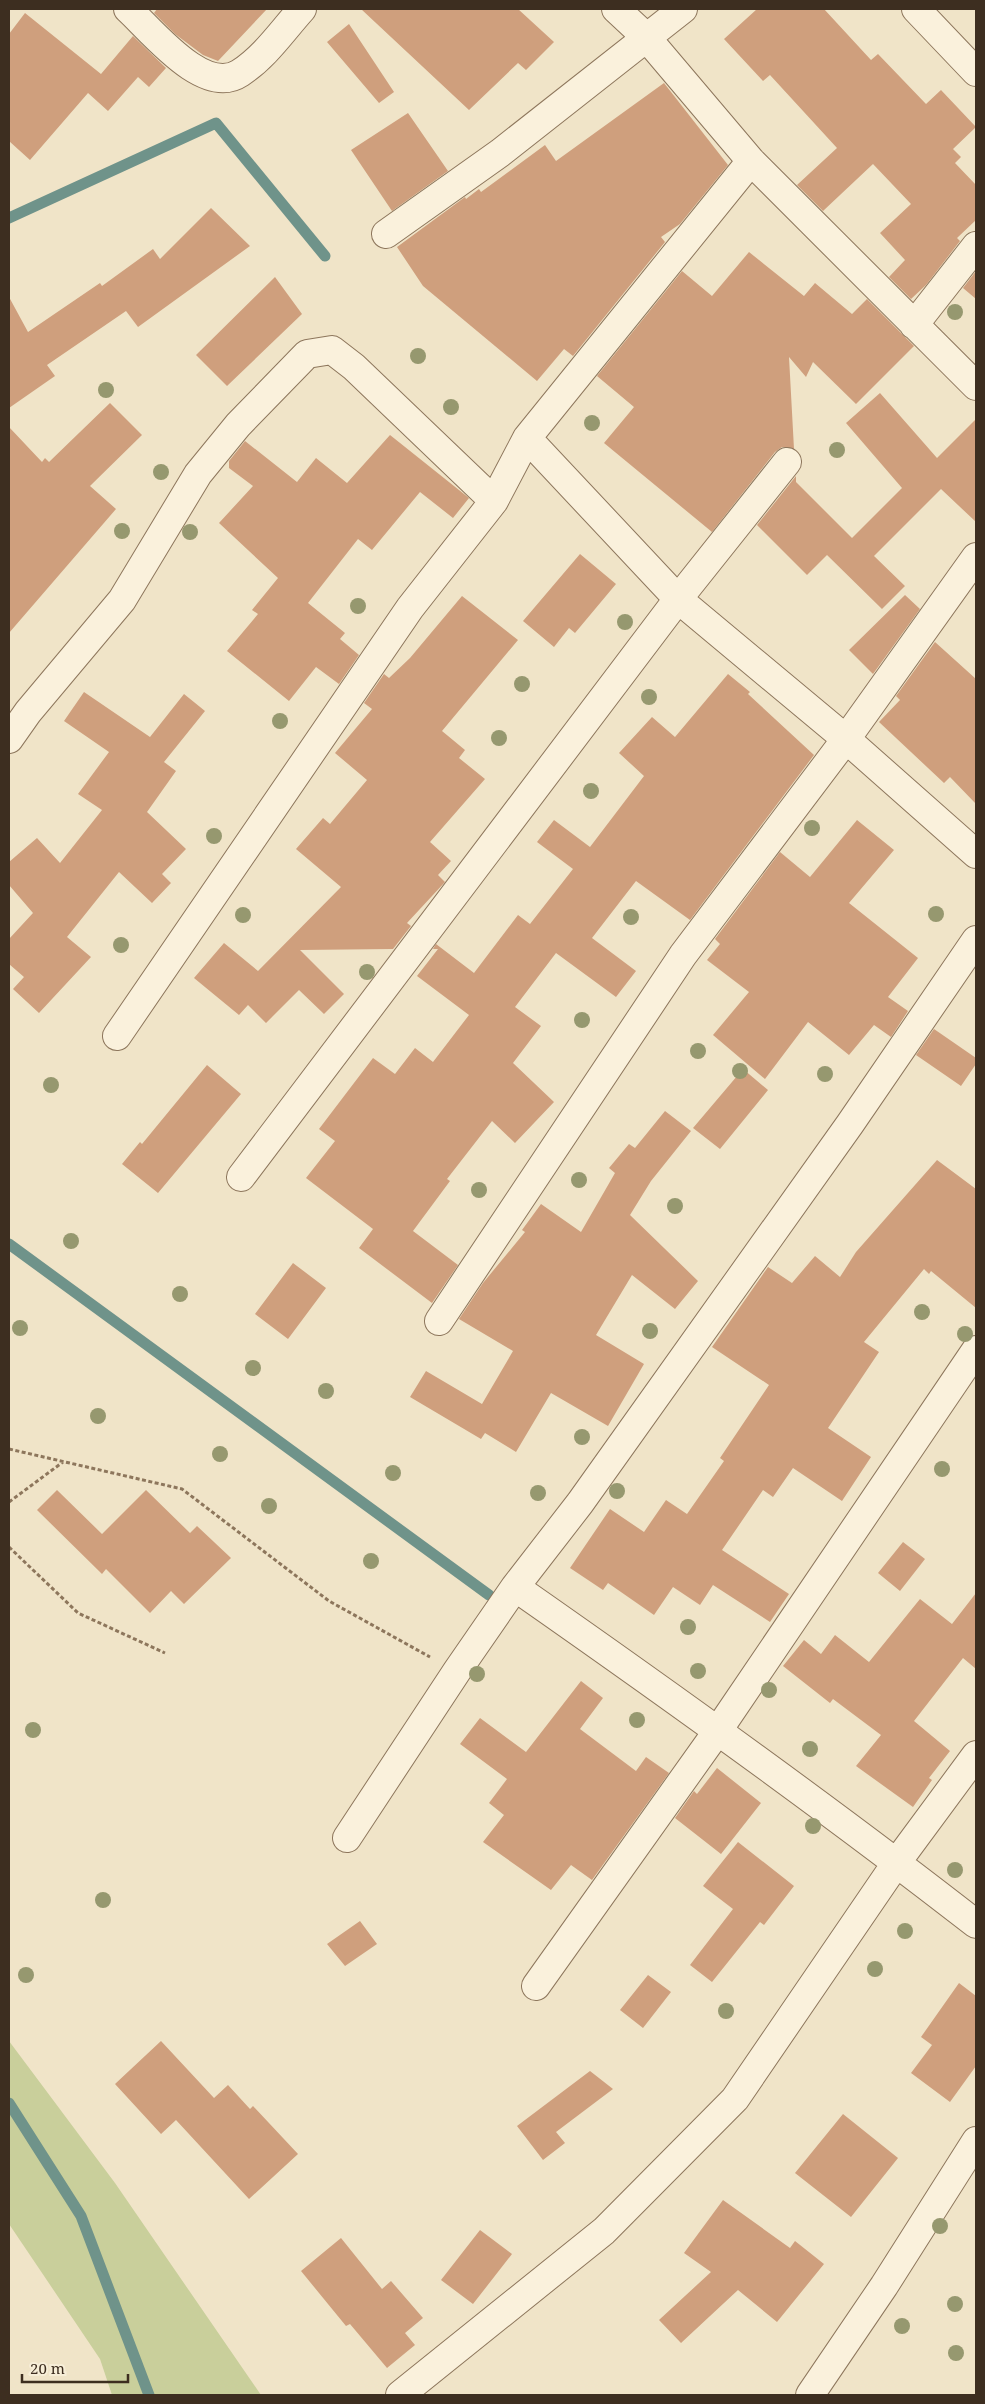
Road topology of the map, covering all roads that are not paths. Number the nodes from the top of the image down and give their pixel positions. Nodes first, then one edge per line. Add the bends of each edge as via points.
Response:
1 (128, 9) edge
2 (302, 9) edge
3 (616, 9) edge
4 (683, 9) edge
5 (916, 9) edge
6 (646, 37) junction
7 (976, 72) edge
8 (751, 161) junction
9 (386, 234) dead end
10 (976, 246) edge
11 (914, 325) junction
12 (976, 386) edge
13 (527, 438) junction
14 (787, 462) dead end
15 (494, 501) junction
16 (976, 557) edge
17 (678, 600) junction
18 (846, 739) junction
19 (9, 740) edge
20 (976, 854) edge
21 (976, 940) edge
22 (117, 1036) dead end
23 (241, 1177) dead end
24 (439, 1321) dead end
25 (976, 1350) edge
26 (515, 1587) junction
27 (719, 1730) junction
28 (976, 1755) edge
29 (347, 1838) dead end
30 (898, 1862) junction
31 (976, 1924) edge
32 (536, 1986) dead end
33 (976, 2141) edge
34 (400, 2395) edge
35 (810, 2395) edge

1 - 2 street via 191,69 215,78 239,74 266,50
3 - 6 street
4 - 6 street
5 - 7 street
6 - 8 street
6 - 9 street via 500,153
8 - 11 street
8 - 13 street
10 - 11 street
11 - 12 street
13 - 15 street
13 - 17 street
14 - 17 street
15 - 19 street via 354,367 332,350 307,354 238,425 198,474 122,600 28,712
15 - 22 street via 410,608
16 - 18 street
17 - 18 street
17 - 23 street
18 - 20 street
18 - 24 street via 683,955
21 - 26 street via 845,1132 580,1503
25 - 27 street
26 - 27 street
26 - 29 street
27 - 30 street
27 - 32 street
28 - 30 street
30 - 31 street
30 - 34 street via 735,2099 604,2230
33 - 35 street

